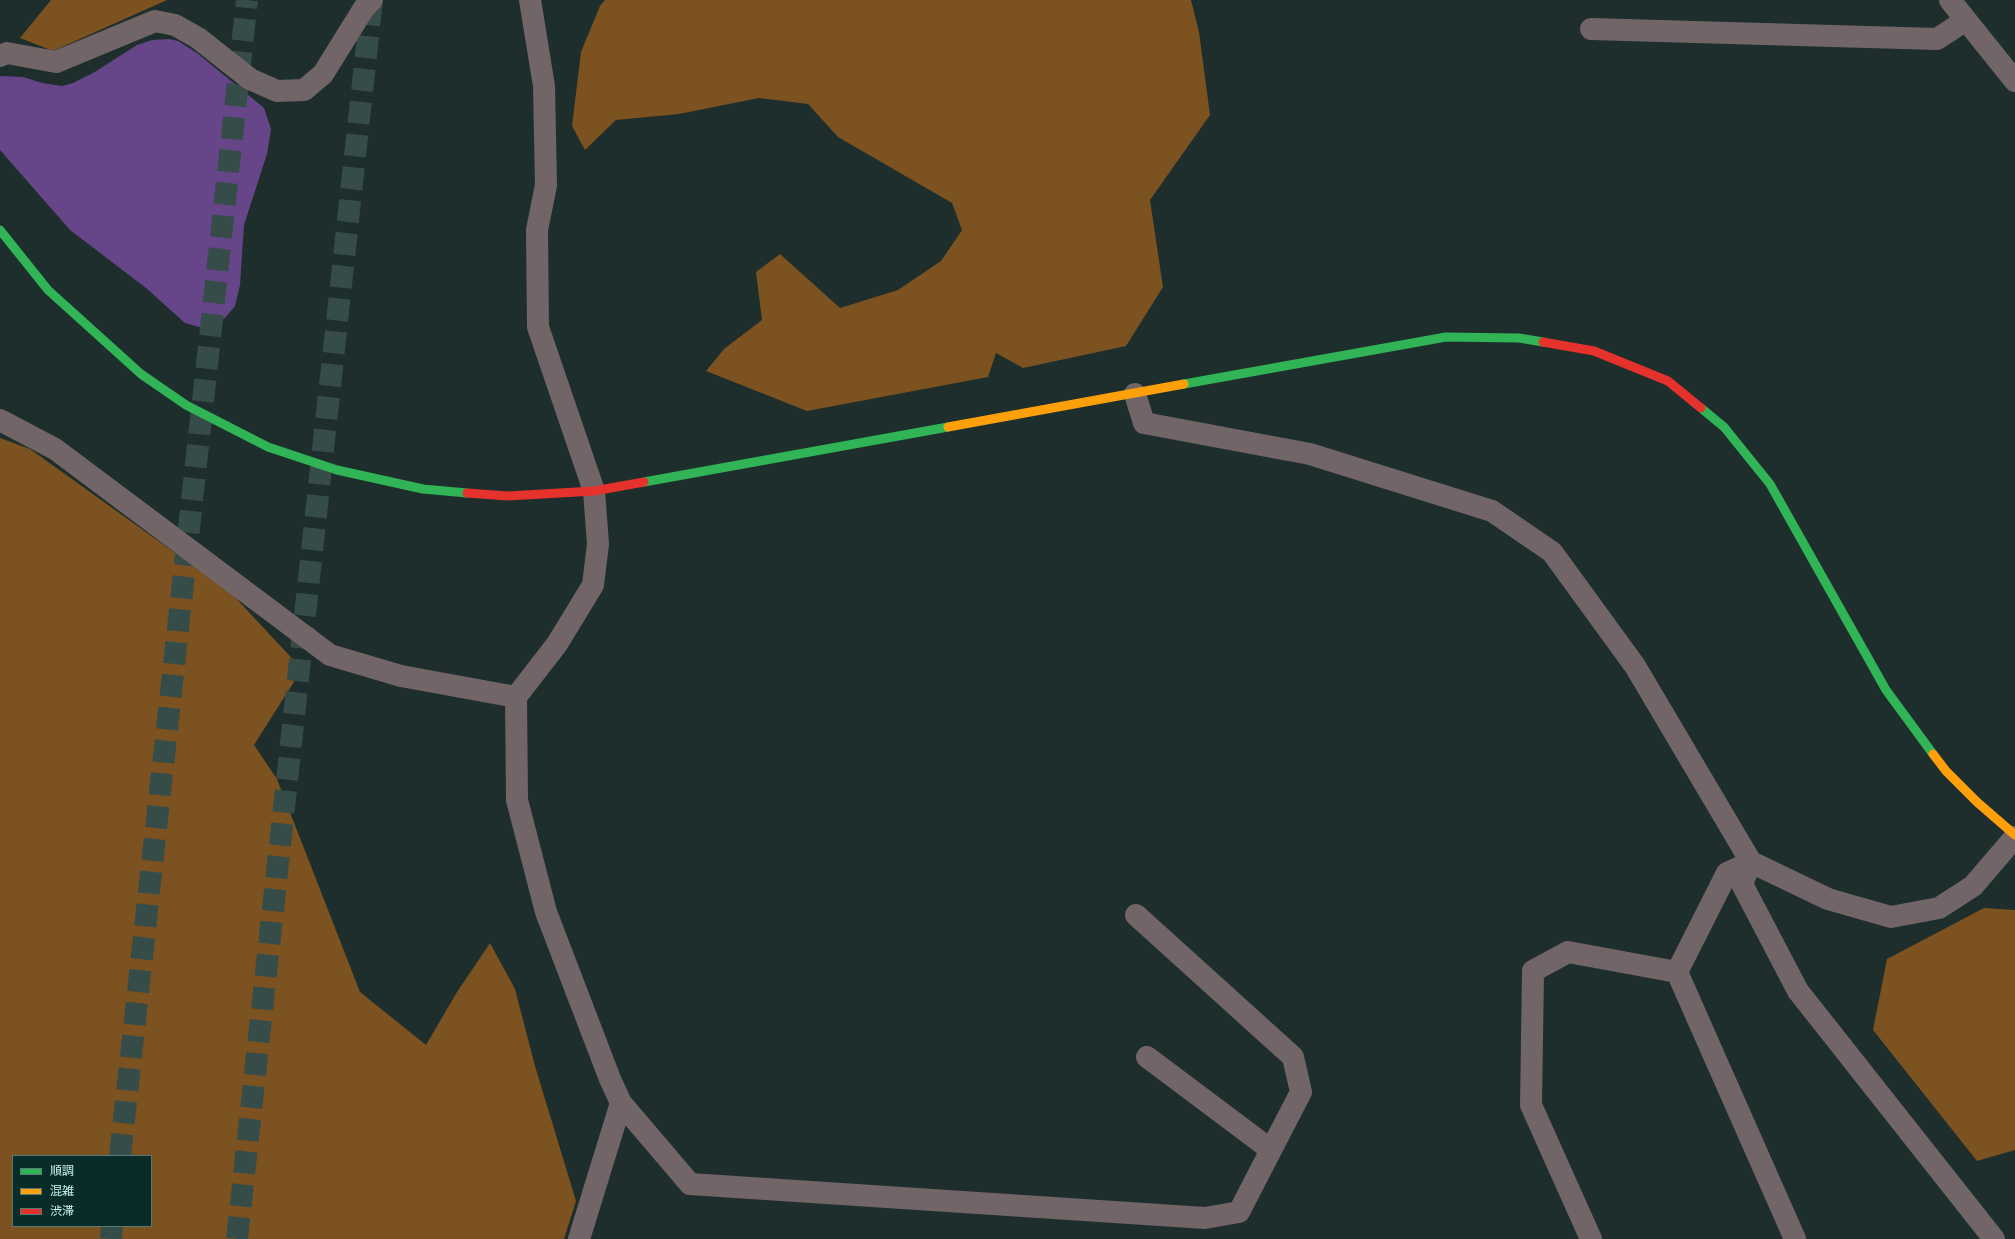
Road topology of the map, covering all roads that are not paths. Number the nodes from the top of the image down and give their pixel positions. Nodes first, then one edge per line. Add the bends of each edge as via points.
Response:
1 (372, 0) edge
2 (530, 0) edge
3 (1950, 0) edge
4 (1966, 20) junction
5 (1591, 29) dead end
6 (0, 56) edge
7 (2015, 81) edge
8 (0, 230) edge
9 (1135, 394) junction
10 (0, 420) edge
11 (594, 491) junction
12 (516, 697) junction
13 (2015, 836) edge
14 (1751, 862) junction
15 (1136, 915) dead end
16 (1677, 972) junction
17 (1147, 1057) dead end
18 (622, 1103) junction
19 (1271, 1150) junction
20 (579, 1239) edge
21 (1591, 1239) edge
22 (1796, 1239) edge
23 (1994, 1239) edge

1 - 6 street via 364,8 324,74 304,90 277,91 250,79 198,38 175,24 155,21 56,62 7,53
2 - 11 street via 544,86 546,186 537,230 538,327
3 - 4 street
4 - 5 street via 1937,38 1930,39
4 - 7 street
8 - 11 street via 48,290 140,374 186,405 268,447 338,470 423,489 508,496
9 - 11 street
9 - 13 street via 1446,337 1519,338 1594,351 1668,381 1724,428 1770,484 1886,690 1946,771
9 - 14 street via 1144,423 1310,454 1484,508 1552,552 1635,666
10 - 12 street via 55,449 330,655 401,676
11 - 12 street via 598,544 593,585 558,644
12 - 18 street via 517,800 546,912 610,1079
13 - 14 street via 1973,886 1939,908 1891,917 1828,899
14 - 16 street via 1727,873
14 - 23 street via 1742,884 1798,991
15 - 19 street via 1293,1057 1301,1092
16 - 21 street via 1568,952 1533,971 1531,1106
16 - 22 street
17 - 19 street
18 - 19 street via 690,1184 1205,1218 1239,1212
18 - 20 street

